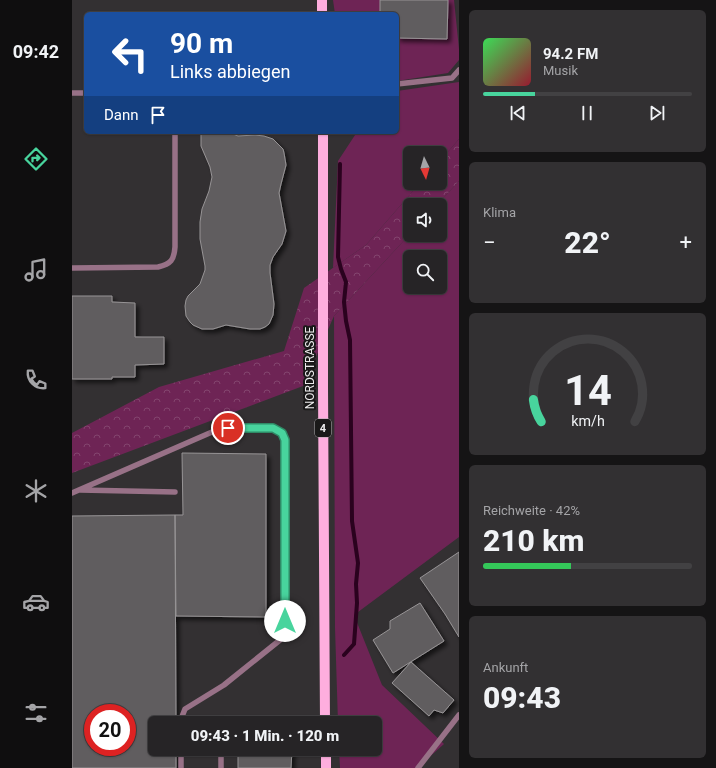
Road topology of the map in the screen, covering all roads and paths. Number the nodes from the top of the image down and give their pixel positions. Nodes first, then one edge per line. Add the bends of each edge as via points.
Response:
1 (322, 0) edge
2 (322, 12) edge
3 (459, 70) edge
4 (399, 84) edge
5 (72, 93) edge
6 (84, 93) edge
7 (175, 134) edge
8 (323, 134) edge
9 (72, 268) edge
10 (78, 490) junction
11 (72, 492) edge
12 (176, 492) dead end
13 (459, 715) edge
14 (182, 716) edge
15 (326, 716) edge
16 (181, 756) edge
17 (221, 756) edge
18 (326, 756) edge
19 (181, 768) edge
20 (221, 768) edge
21 (326, 768) edge
22 (418, 768) edge

1 - 2 main road
3 - 4 lane via 452,78
5 - 6 lane
7 - 9 lane via 175,254 172,259 166,265 158,267
8 - 15 main road, NORDSTRASSE / 4
10 - 11 lane
10 - 12 lane
10 - 14 lane via 212,432 228,428 273,428 282,433 285,440 285,621 280,640 224,685 185,709
13 - 22 lane
16 - 19 lane
17 - 20 lane
18 - 21 main road

